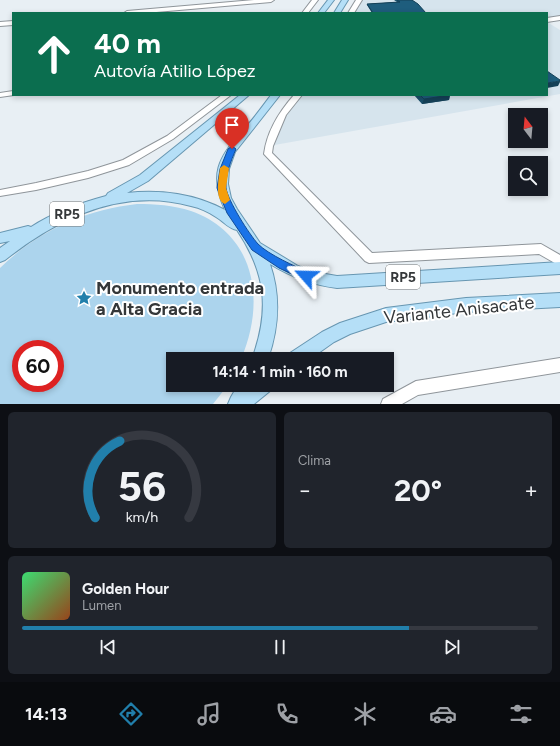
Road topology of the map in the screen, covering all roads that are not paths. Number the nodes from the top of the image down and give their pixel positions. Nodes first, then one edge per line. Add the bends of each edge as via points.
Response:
1 (271, 0) edge
2 (315, 0) edge
3 (331, 0) edge
4 (345, 0) edge
5 (359, 0) edge
6 (137, 12) edge
7 (306, 12) edge
8 (322, 12) edge
9 (338, 12) edge
10 (352, 12) edge
11 (560, 18) edge
12 (548, 20) edge
13 (12, 23) edge
14 (0, 24) edge
15 (12, 93) edge
16 (0, 95) edge
17 (226, 96) edge
18 (243, 96) edge
19 (275, 96) edge
20 (297, 96) edge
21 (0, 192) edge
22 (98, 202) junction
23 (37, 229) junction
24 (245, 234) junction
25 (0, 238) edge
26 (255, 247) junction
27 (0, 256) edge
28 (560, 260) edge
29 (560, 268) edge
30 (560, 300) edge
31 (262, 352) edge
32 (306, 352) edge
33 (560, 365) edge
34 (244, 392) edge
35 (255, 392) edge
36 (237, 404) edge
37 (240, 404) edge
38 (388, 404) edge

1 - 6 street
2 - 7 street
3 - 8 main road
4 - 9 main road
5 - 10 street
11 - 12 street
13 - 14 street
15 - 16 street
17 - 21 street via 198,118 132,160 96,173
18 - 22 main road, RP5 via 144,178
19 - 24 main road, RP5 via 232,149 224,169 223,195
20 - 28 street via 282,114 268,154 368,258 541,249
22 - 23 main road, RP5
22 - 24 main road, RP5 via 141,195 181,198 216,211 232,221
23 - 25 main road
23 - 27 main road, RP5
24 - 26 main road, RP5
26 - 29 main road, Variante Anisacate / RP5 via 298,273 313,279 331,281
26 - 31 main road, RP5 via 269,282 271,302 270,325
30 - 32 main road, Variante Anisacate / RP5 via 466,305 386,315 346,328
33 - 38 street via 416,388
34 - 36 main road
35 - 37 main road

